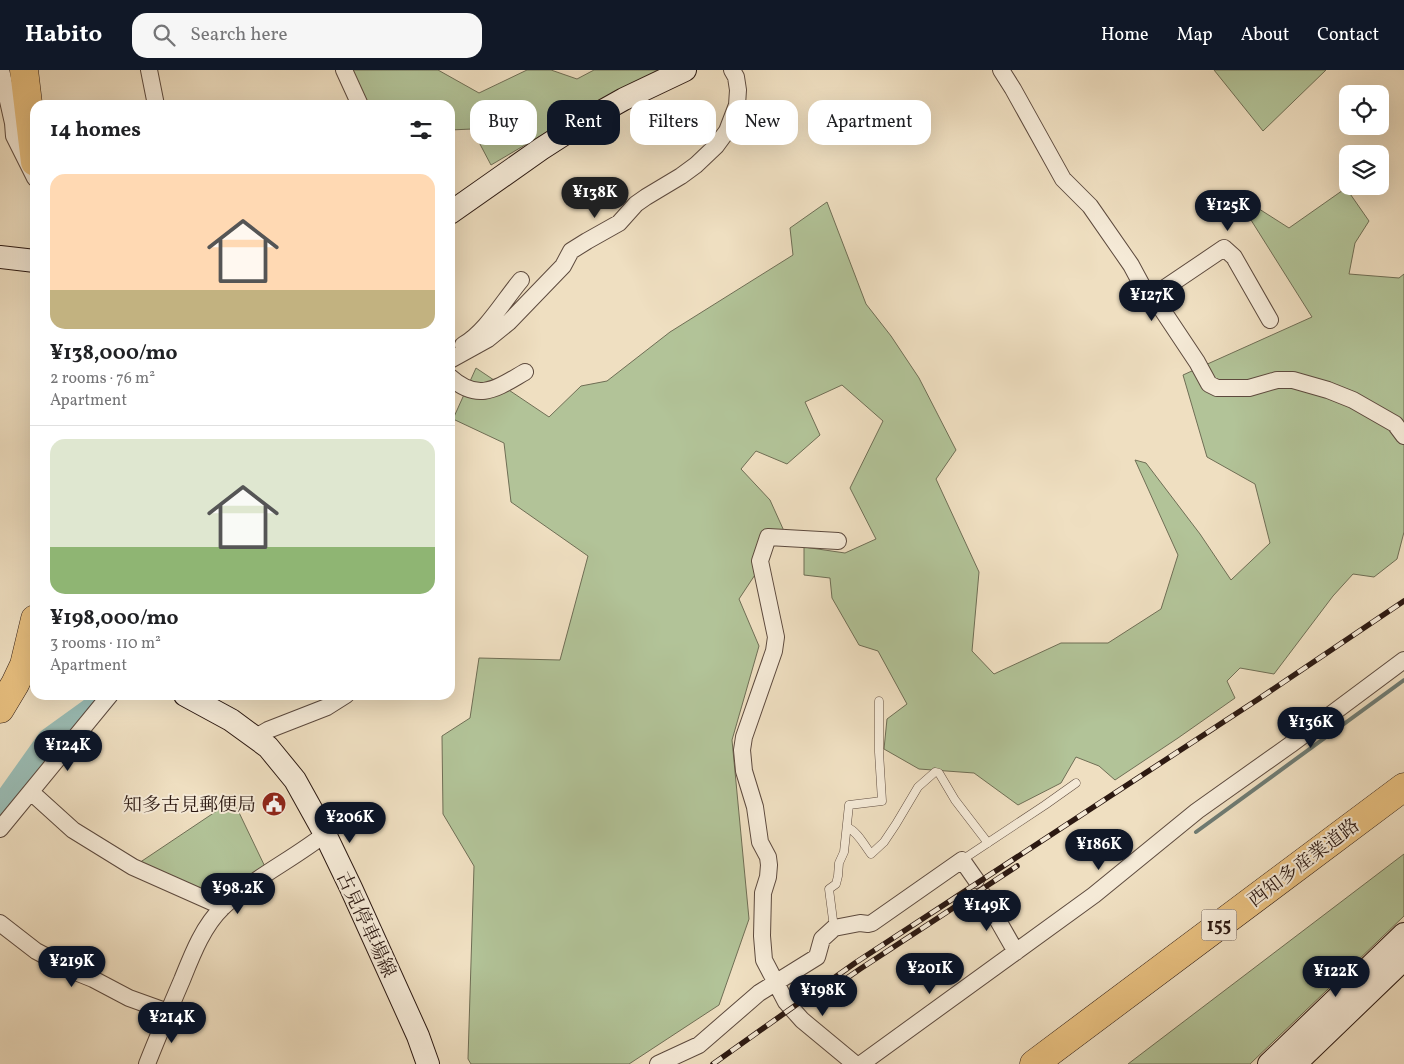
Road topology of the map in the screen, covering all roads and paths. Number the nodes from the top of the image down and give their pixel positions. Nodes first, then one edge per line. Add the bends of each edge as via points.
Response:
1 (1, 70) edge
2 (24, 70) edge
3 (149, 70) edge
4 (344, 70) edge
5 (685, 70) edge
6 (732, 70) edge
7 (1001, 70) edge
8 (155, 100) edge
9 (358, 100) edge
10 (30, 120) edge
11 (7, 135) edge
12 (30, 170) edge
13 (455, 210) edge
14 (0, 257) edge
15 (30, 260) edge
16 (521, 280) dead end
17 (1153, 296) junction
18 (1270, 320) dead end
19 (455, 348) edge
20 (455, 357) edge
21 (525, 372) dead end
22 (455, 382) edge
23 (1404, 436) edge
24 (838, 541) dead end
25 (30, 640) edge
26 (1404, 660) edge
27 (106, 700) edge
28 (194, 700) edge
29 (338, 700) edge
30 (879, 701) dead end
31 (0, 709) edge
32 (258, 739) junction
33 (1076, 783) dead end
34 (1404, 787) edge
35 (32, 792) junction
36 (1404, 810) edge
37 (847, 827) junction
38 (0, 829) edge
39 (325, 834) junction
40 (988, 843) junction
41 (962, 860) junction
42 (976, 880) dead end
43 (984, 896) dead end
44 (223, 906) junction
45 (0, 923) edge
46 (834, 928) junction
47 (1404, 934) edge
48 (1016, 952) junction
49 (1404, 959) edge
50 (776, 982) junction
51 (168, 1012) junction
52 (147, 1064) edge
53 (428, 1064) edge
54 (658, 1064) edge
55 (855, 1064) edge
56 (862, 1064) edge
57 (1034, 1064) edge
58 (1062, 1064) edge
59 (1268, 1064) edge
60 (1295, 1064) edge

1 - 11 street via 13,123
2 - 10 highway
3 - 8 street
4 - 9 street
5 - 13 street via 583,122
6 - 20 street via 738,90 737,105 727,131 716,146 681,176 636,204 618,223 572,252 509,322 488,339
7 - 17 street via 1063,179 1090,206 1145,292
11 - 12 street
14 - 15 street
16 - 19 street via 478,332
17 - 18 street via 1224,248 1234,257
17 - 23 street via 1209,384 1217,388 1249,388 1277,380 1293,380 1353,400 1395,424
21 - 22 street via 498,388 482,392
24 - 50 street via 768,537 760,561 776,637 742,750 760,842 768,857 762,936 764,960
25 - 31 highway via 24,665
26 - 48 street via 1197,811 1094,895
27 - 35 street
28 - 32 street, 古見停車場線
29 - 32 street via 268,730
30 - 37 lane via 882,801 849,806
32 - 39 street, 古見停車場線 via 295,780
33 - 40 lane
34 - 57 highway, 西知多産業道路 / 155
35 - 38 street
35 - 44 street via 73,830 133,867
36 - 58 highway, 西知多産業道路 / 155
37 - 40 lane via 871,854 884,842 918,787 935,772 939,773
37 - 46 lane via 836,884 829,889
39 - 44 street
39 - 53 street, 古見停車場線 via 389,970
40 - 41 lane
41 - 42 street
41 - 46 street via 872,922
43 - 48 street
44 - 51 street via 212,918 194,951
45 - 51 street via 36,951 129,998
46 - 50 street via 822,939 817,958
47 - 59 street
48 - 56 street
49 - 60 street
50 - 54 street via 698,1045
50 - 55 street via 786,1002 802,1020
51 - 52 street

